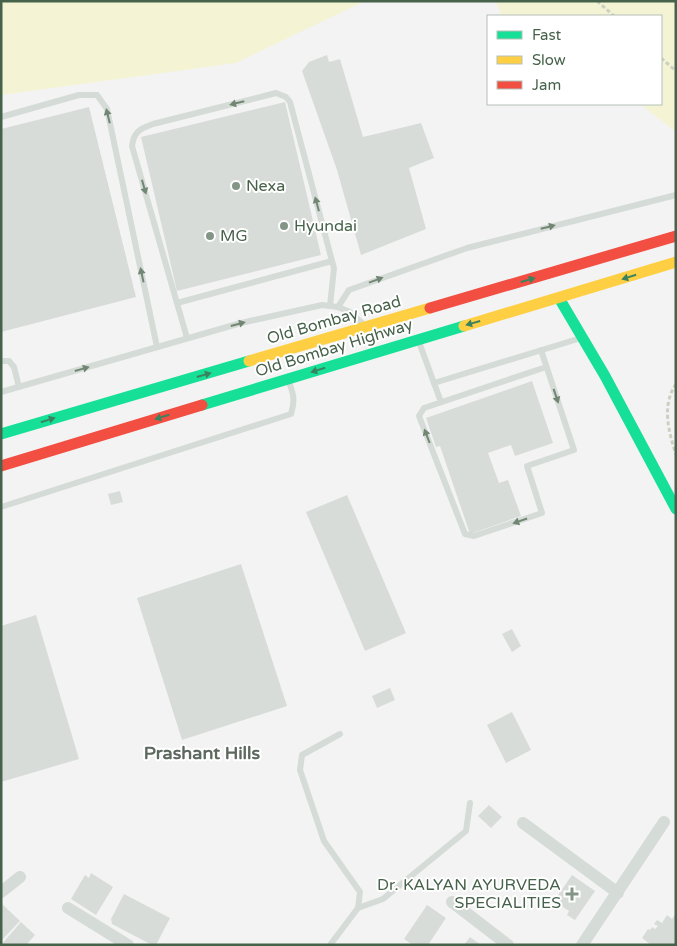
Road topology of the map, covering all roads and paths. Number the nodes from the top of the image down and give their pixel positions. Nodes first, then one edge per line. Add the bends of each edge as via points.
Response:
1 (597, 1) edge
2 (613, 15) edge
3 (662, 59) edge
4 (676, 71) edge
5 (1, 116) edge
6 (676, 195) edge
7 (676, 236) edge
8 (332, 262) junction
9 (676, 262) edge
10 (559, 298) junction
11 (177, 303) junction
12 (330, 306) junction
13 (338, 307) junction
14 (367, 328) junction
15 (188, 338) junction
16 (582, 338) junction
17 (418, 339) junction
18 (157, 347) junction
19 (540, 350) junction
20 (1, 362) edge
21 (546, 367) junction
22 (288, 379) junction
23 (434, 383) junction
24 (676, 384) edge
25 (19, 387) junction
26 (1, 392) edge
27 (441, 402) junction
28 (1, 434) edge
29 (676, 455) edge
30 (1, 466) edge
31 (1, 507) edge
32 (676, 509) edge
33 (340, 734) dead end
34 (470, 803) dead end
35 (664, 822) dead end
36 (523, 823) dead end
37 (20, 877) dead end
38 (1, 892) edge
39 (618, 893) junction
40 (452, 902) dead end
41 (68, 908) dead end
42 (358, 908) junction
43 (123, 944) edge
44 (330, 945) edge
45 (508, 945) edge
46 (582, 945) edge

1 - 2 path
3 - 4 path
18 -> 5 lane via 106,109 97,95 79,95
13 -> 6 lane via 349,290 467,248
14 -> 7 main road, Old Bombay Road
8 - 11 lane
8 -> 11 lane via 290,102 286,97 276,93 153,124 140,129 133,138 132,146
8 - 12 lane
9 -> 10 main road, Old Bombay Highway
10 - 16 main road
10 -> 17 main road, Old Bombay Highway
11 - 15 lane
12 - 13 lane
15 -> 12 lane via 241,323
13 - 14 lane via 350,312
28 -> 14 main road, Old Bombay Road
15 - 18 lane
16 - 19 lane
16 - 32 main road
17 -> 22 main road, Old Bombay Highway
17 - 23 lane
25 -> 18 lane
19 - 21 lane
19 - 23 lane
20 - 25 lane via 9,361 14,367
21 - 27 lane
21 -> 27 lane via 574,450 527,466 542,513 474,536 465,534 420,416 424,408
22 -> 30 main road, Old Bombay Highway
22 - 31 lane via 295,403 291,414
23 - 27 lane
24 - 29 path via 666,408
25 - 26 lane
33 - 42 lane via 302,755 300,770 324,841 360,892
34 - 42 lane via 466,832 383,899
35 - 39 street
36 - 39 street
37 - 38 street
39 - 46 street
40 - 45 street
41 - 43 street
42 - 44 lane

